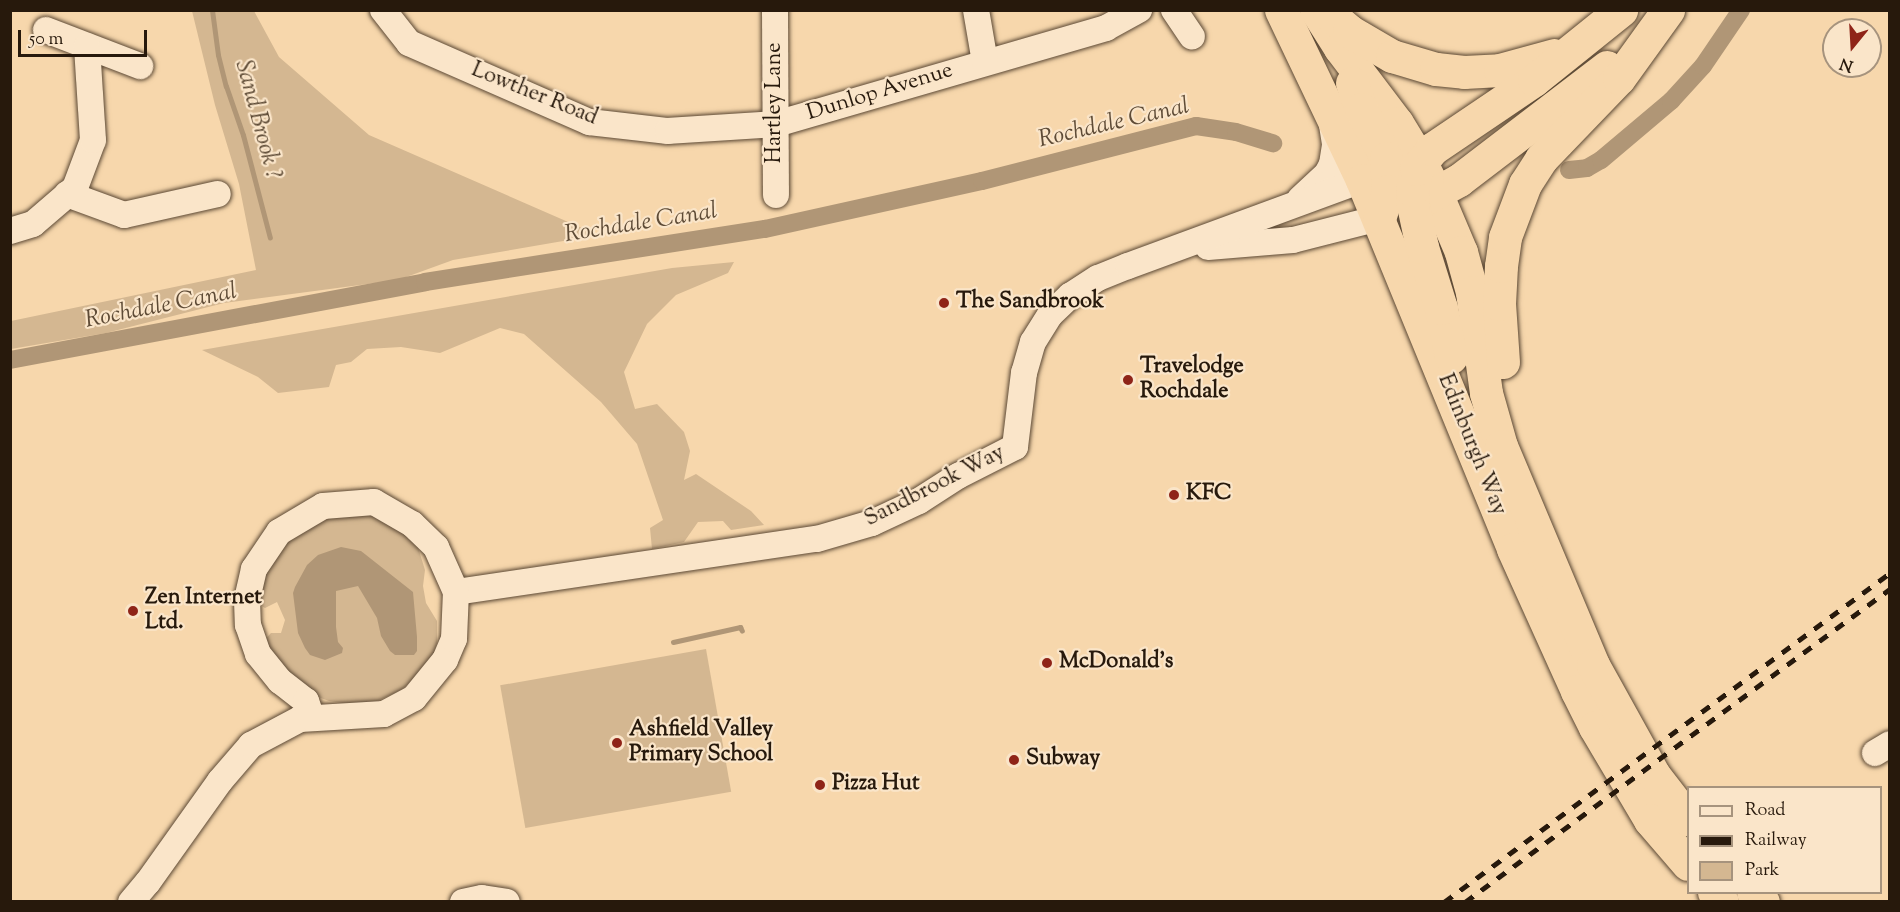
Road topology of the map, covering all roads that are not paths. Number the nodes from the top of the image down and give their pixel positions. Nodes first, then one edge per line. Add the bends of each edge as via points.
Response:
1 (383, 10) edge
2 (775, 10) edge
3 (976, 10) edge
4 (1139, 10) edge
5 (1174, 10) edge
6 (1281, 10) edge
7 (1316, 10) edge
8 (1326, 10) edge
9 (1621, 10) edge
10 (1662, 18) edge
11 (46, 30) dead end
12 (1192, 37) dead end
13 (87, 46) junction
14 (1575, 47) junction
15 (1340, 48) junction
16 (985, 62) junction
17 (140, 66) dead end
18 (1330, 112) junction
19 (776, 124) junction
20 (1420, 160) junction
21 (1375, 176) junction
22 (218, 194) dead end
23 (68, 195) junction
24 (776, 195) dead end
25 (1424, 199) junction
26 (1291, 207) junction
27 (1379, 218) junction
28 (10, 231) edge
29 (1178, 249) junction
30 (1465, 432) junction
31 (1530, 517) junction
32 (456, 592) junction
33 (312, 718) junction
34 (1687, 816) edge
35 (1687, 862) edge
36 (131, 902) edge
37 (464, 902) edge
38 (507, 902) edge

1 - 19 street, Lowther Road via 409,43 590,122 668,131
2 - 19 street, Hartley Lane
3 - 16 street, Dunlop Avenue
4 - 16 street, Dunlop Avenue via 1106,28
5 - 12 street
6 - 18 highway, Edinburgh Way
7 - 15 highway, Edinburgh Way
8 - 14 highway via 1349,31 1392,56 1436,69 1500,70
9 - 14 highway
10 - 25 highway via 1608,67 1460,180
10 - 31 highway via 1619,78 1541,159 1525,184 1505,237 1499,304 1502,357
11 - 13 street
13 - 17 street
13 - 23 street via 93,140 75,188
14 - 20 highway
15 - 20 highway, Edinburgh Way
15 - 21 highway via 1361,109 1386,158
16 - 19 street, Dunlop Avenue
18 - 21 highway, Edinburgh Way
18 - 26 street, Sandbrook Way via 1335,144 1332,165
19 - 24 street, Hartley Lane
20 - 21 highway
20 - 25 highway, Edinburgh Way
21 - 26 street, Sandbrook Way
21 - 27 highway, Edinburgh Way
22 - 23 street via 124,215
23 - 28 street via 33,224
25 - 27 highway
25 - 30 highway via 1422,247 1441,308
25 - 31 highway, Edinburgh Way via 1461,252 1472,292 1486,393 1501,446
26 - 29 street, Sandbrook Way
27 - 29 street via 1293,240
27 - 30 highway, Edinburgh Way
29 - 32 street, Sandbrook Way via 1098,278 1050,315 1033,342 1024,373 1015,447 919,501 872,523 817,539
30 - 35 highway, Edinburgh Way via 1513,549 1595,727 1650,820
31 - 34 highway, Edinburgh Way via 1593,665 1654,775
32 - 33 street via 454,639 446,660 414,698 384,714
32 - 33 street via 436,547 412,524 374,502 323,506 279,532 254,569 247,600 248,625 258,654 280,681 306,701
33 - 36 street via 300,719 251,745
37 - 38 street via 482,898

